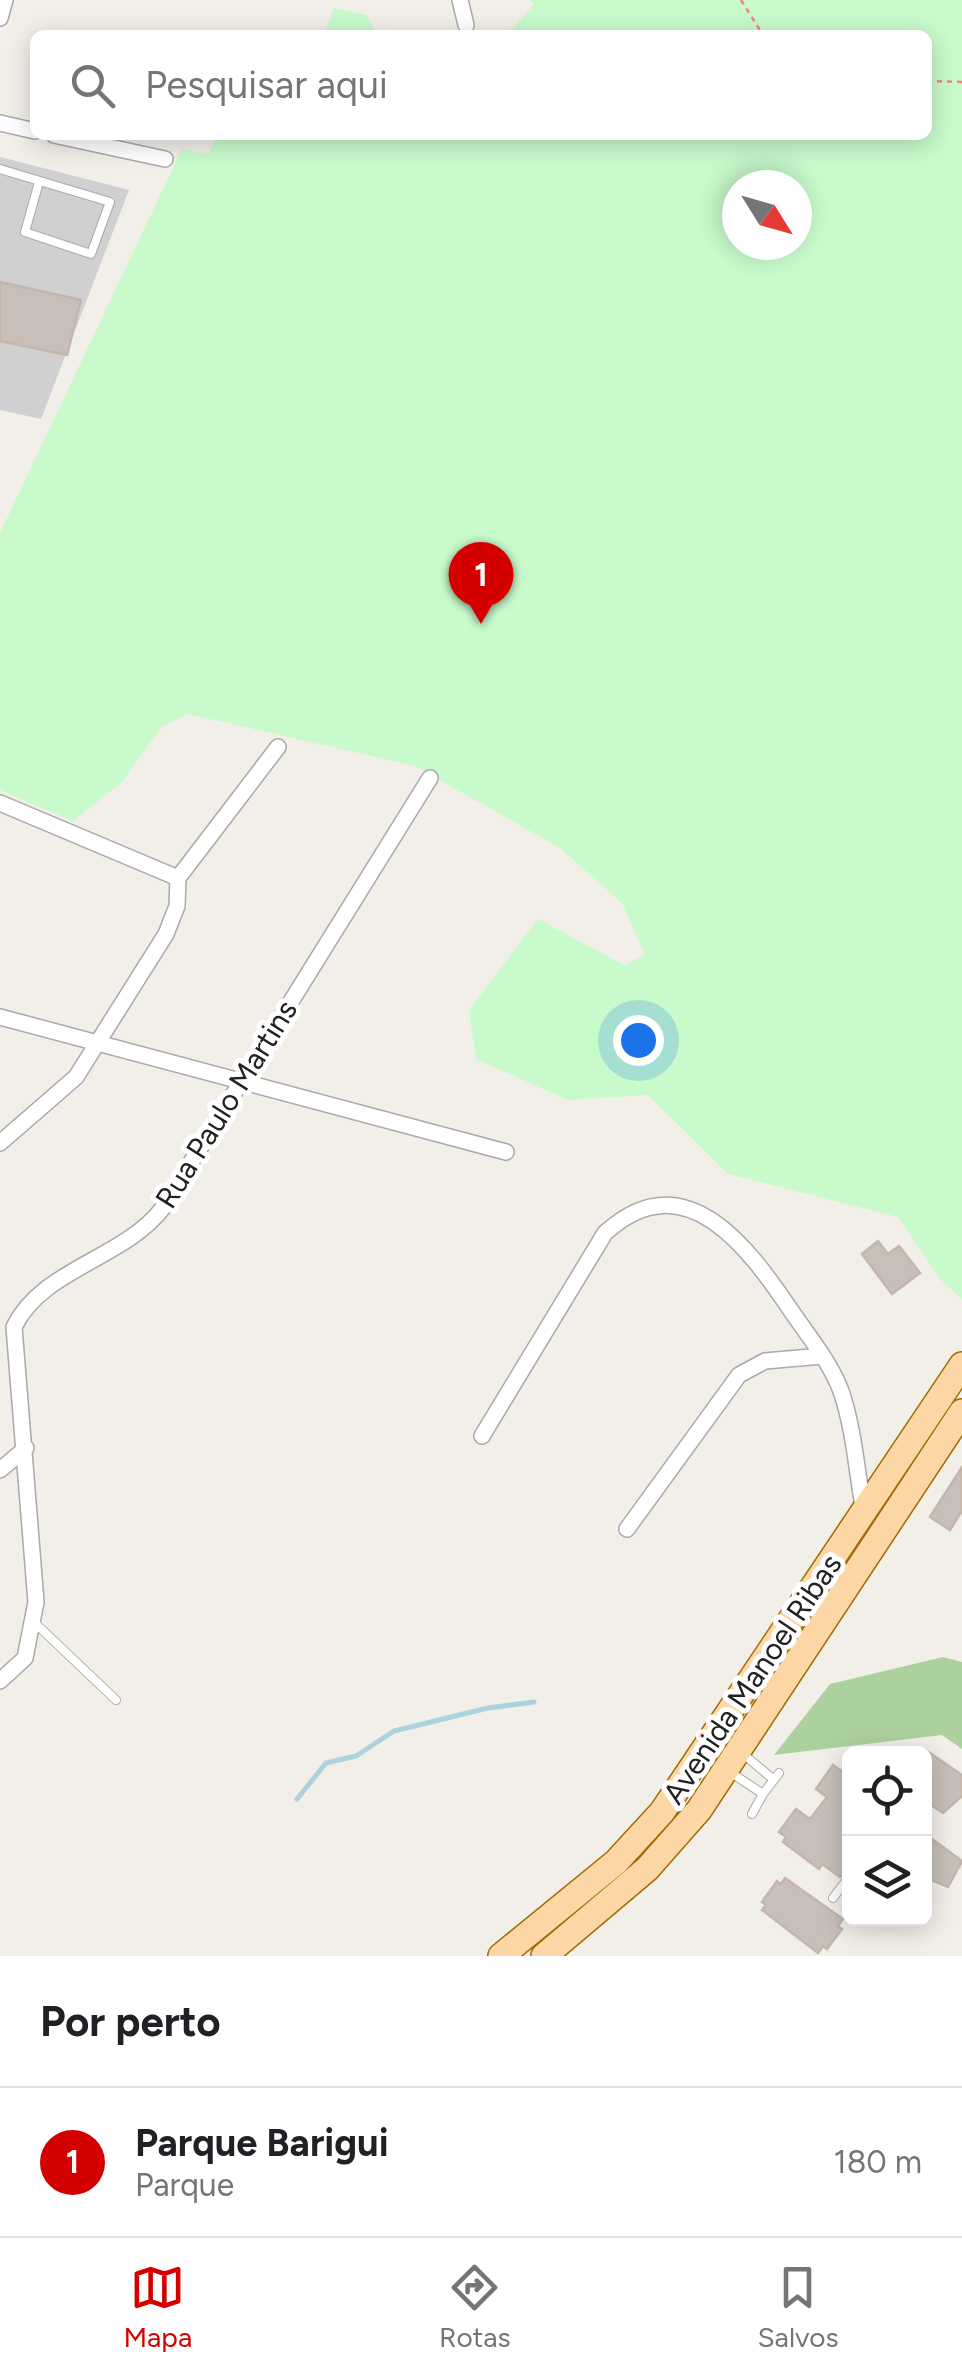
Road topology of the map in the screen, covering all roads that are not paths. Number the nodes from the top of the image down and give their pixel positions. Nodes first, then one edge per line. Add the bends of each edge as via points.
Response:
1 (5, 0) edge
2 (460, 0) edge
3 (0, 18) edge
4 (466, 25) dead end
5 (0, 123) edge
6 (30, 130) edge
7 (77, 140) edge
8 (165, 159) dead end
9 (0, 169) edge
10 (39, 182) junction
11 (278, 746) dead end
12 (430, 778) dead end
13 (0, 803) edge
14 (178, 878) junction
15 (0, 1017) edge
16 (98, 1042) junction
17 (240, 1078) junction
18 (0, 1143) edge
19 (506, 1152) dead end
20 (6, 1347) edge
21 (822, 1356) junction
22 (962, 1365) edge
23 (962, 1412) edge
24 (922, 1426) junction
25 (482, 1436) dead end
26 (26, 1448) junction
27 (0, 1470) edge
28 (916, 1477) junction
29 (864, 1512) junction
30 (627, 1528) dead end
31 (861, 1560) junction
32 (35, 1623) junction
33 (0, 1681) edge
34 (116, 1700) dead end
35 (732, 1760) junction
36 (762, 1794) junction
37 (752, 1814) dead end
38 (842, 1886) edge
39 (583, 1890) junction
40 (832, 1898) dead end
41 (569, 1935) junction
42 (501, 1956) edge
43 (544, 1956) edge

1 - 3 street
2 - 4 street
5 - 6 street
7 - 8 street
9 - 10 lane
10 - 10 lane via 110,202 91,254 24,232
11 - 14 street
12 - 17 street, Rua Paulo Martins
13 - 14 street
14 - 16 street via 166,934
15 - 16 street
16 - 17 street
16 - 18 street via 69,1086
17 - 19 street
17 - 20 street, Rua Paulo Martins via 152,1222 27,1306
20 - 26 street, Rua Paulo Martins
21 - 25 street via 732,1232 694,1212 656,1207 605,1233
21 - 29 street via 841,1391
21 - 30 street via 766,1361 739,1376
22 - 24 main road, Avenida Manoel Ribas
23 - 28 main road, Avenida Manoel Ribas
24 - 28 main road via 907,1458
24 - 29 main road, Avenida Manoel Ribas
26 - 27 street
26 - 32 street, Rua Paulo Martins
28 - 31 main road, Avenida Manoel Ribas
29 - 31 main road via 869,1524
29 - 39 main road, Avenida Manoel Ribas via 680,1788 632,1846
31 - 35 main road, Avenida Manoel Ribas
32 - 33 street, Rua Paulo Martins via 26,1658
32 - 34 lane
35 - 36 lane
35 - 36 lane via 776,1776
35 - 41 main road, Avenida Manoel Ribas via 665,1850
36 - 37 lane
38 - 40 lane
39 - 41 main road via 566,1925
39 - 42 main road, Avenida Manoel Ribas
41 - 43 main road, Avenida Manoel Ribas

